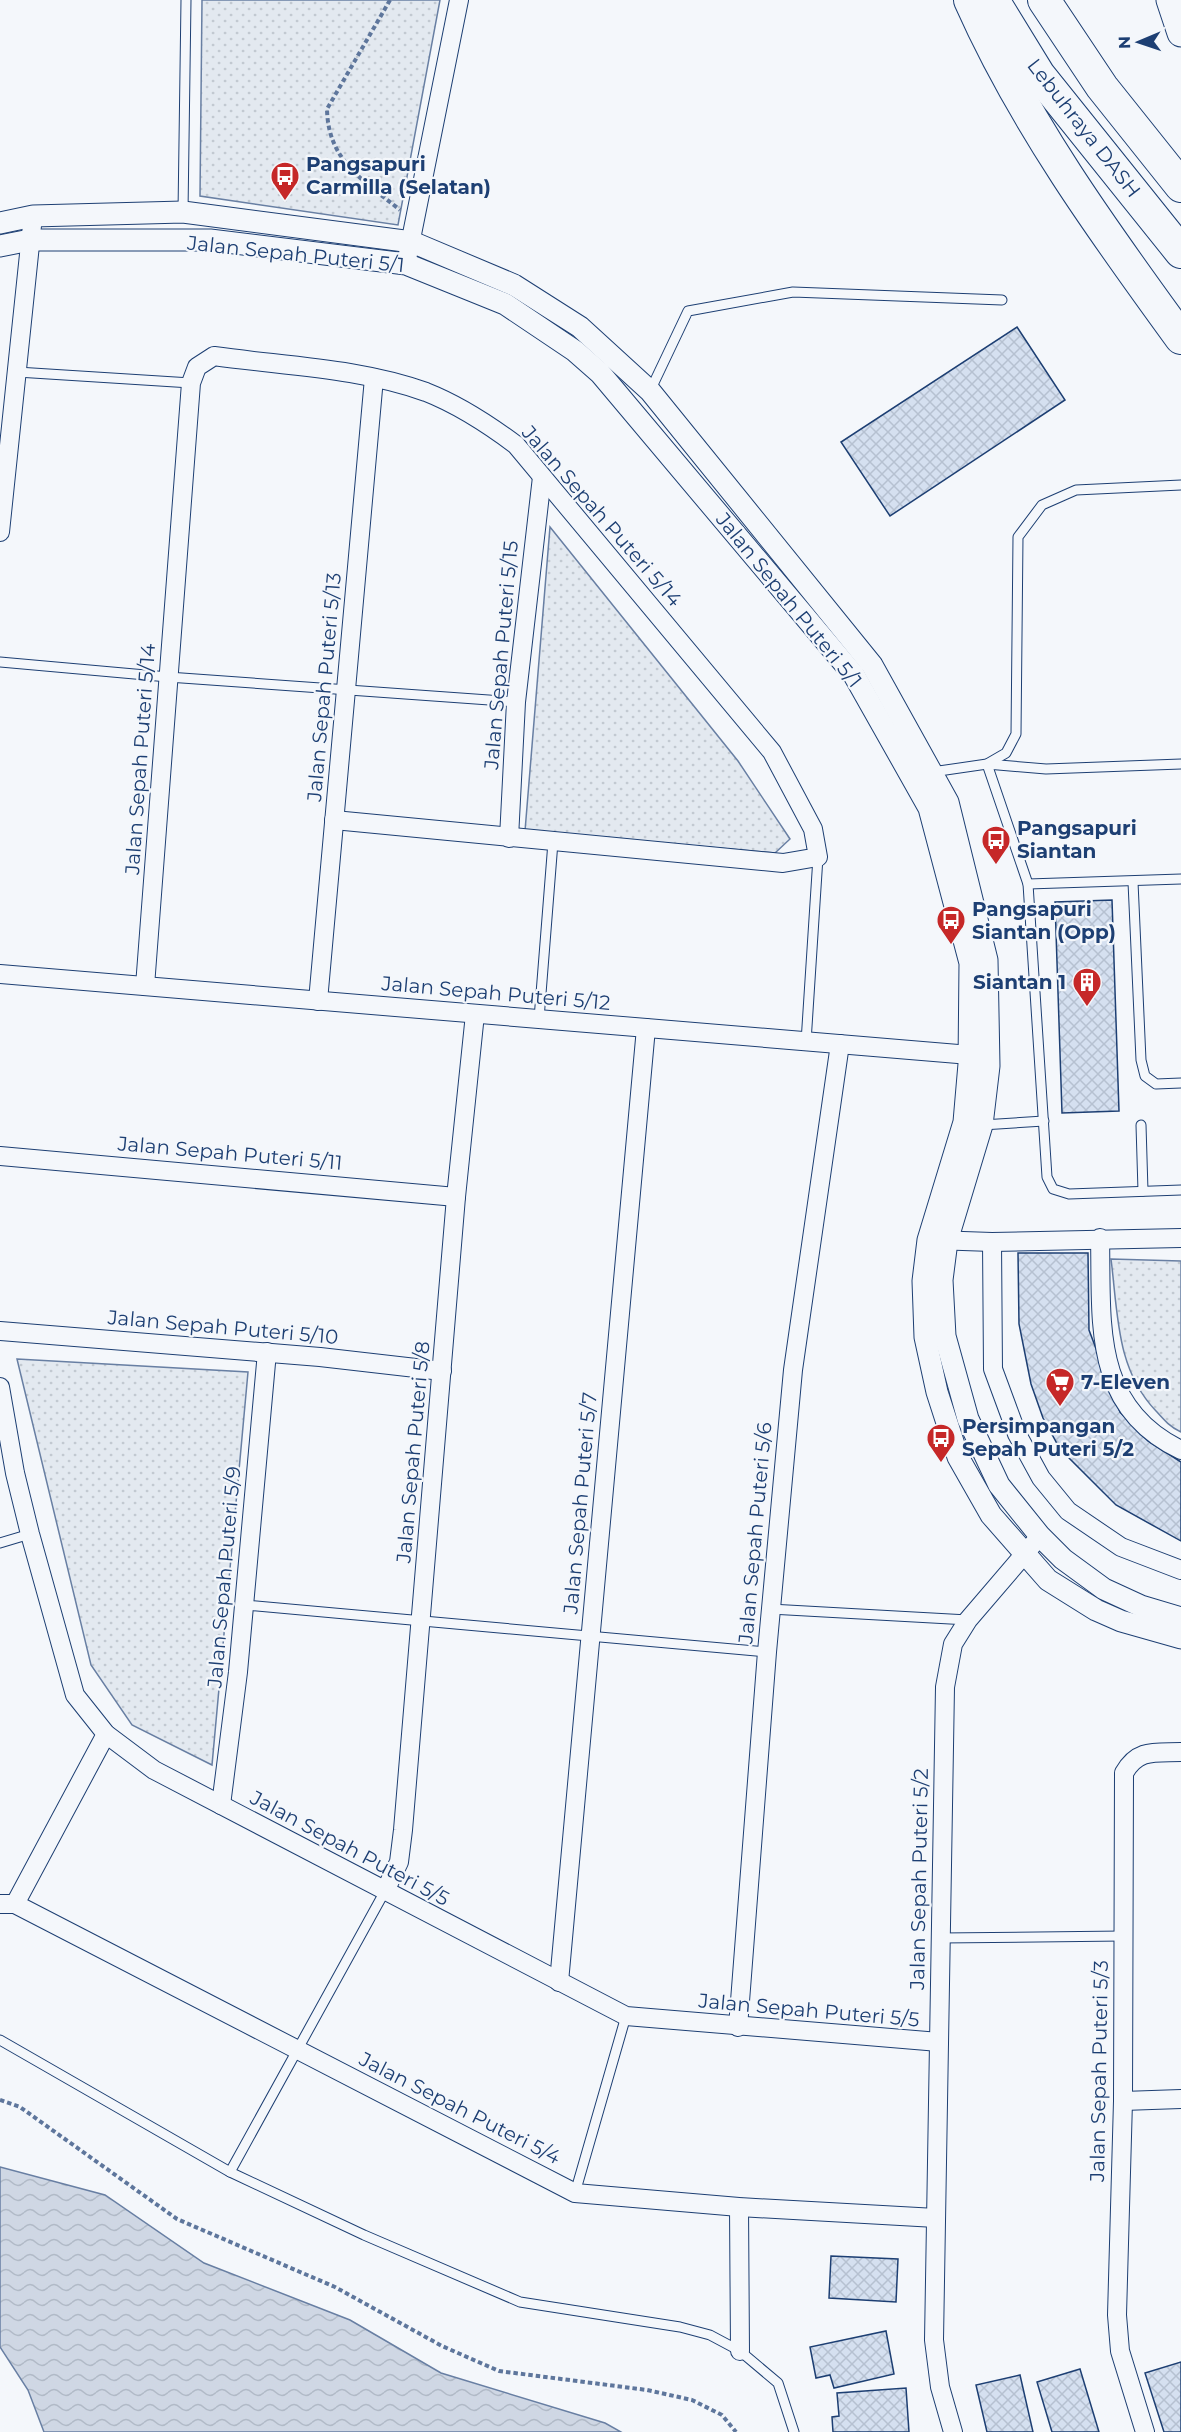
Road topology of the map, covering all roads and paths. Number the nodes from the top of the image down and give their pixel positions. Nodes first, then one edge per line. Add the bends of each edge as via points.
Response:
1 (186, 0) edge
2 (390, 0) edge
3 (459, 0) edge
4 (970, 0) edge
5 (993, 0) edge
6 (1044, 0) edge
7 (1170, 0) edge
8 (1181, 33) edge
9 (1181, 186) edge
10 (183, 212) junction
11 (33, 216) junction
12 (0, 223) edge
13 (414, 233) junction
14 (30, 240) junction
15 (0, 246) edge
16 (1181, 252) edge
17 (406, 264) junction
18 (1002, 300) dead end
19 (1181, 338) edge
20 (9, 371) edge
21 (374, 378) junction
22 (191, 383) junction
23 (650, 391) junction
24 (542, 477) junction
25 (1181, 485) edge
26 (0, 532) edge
27 (0, 662) edge
28 (168, 677) junction
29 (346, 688) junction
30 (516, 702) junction
31 (987, 764) junction
32 (1181, 764) edge
33 (922, 774) junction
34 (334, 820) junction
35 (509, 838) junction
36 (553, 842) junction
37 (818, 857) junction
38 (1181, 879) edge
39 (1133, 882) junction
40 (1028, 884) junction
41 (0, 974) edge
42 (145, 986) junction
43 (318, 1001) junction
44 (475, 1014) junction
45 (539, 1019) junction
46 (646, 1028) junction
47 (806, 1042) junction
48 (840, 1044) junction
49 (979, 1056) junction
50 (1181, 1083) edge
51 (1044, 1121) junction
52 (982, 1125) junction
53 (1141, 1125) dead end
54 (0, 1156) edge
55 (1181, 1190) edge
56 (1143, 1191) junction
57 (456, 1197) junction
58 (1100, 1238) junction
59 (1181, 1238) edge
60 (938, 1240) junction
61 (992, 1242) junction
62 (0, 1331) edge
63 (267, 1352) junction
64 (442, 1371) junction
65 (0, 1387) edge
66 (1181, 1450) edge
67 (30, 1534) junction
68 (1040, 1536) junction
69 (0, 1543) edge
70 (1024, 1555) junction
71 (1181, 1570) edge
72 (244, 1605) junction
73 (770, 1609) junction
74 (1181, 1618) edge
75 (968, 1620) junction
76 (421, 1621) junction
77 (591, 1636) junction
78 (1181, 1638) edge
79 (767, 1652) junction
80 (106, 1734) junction
81 (1181, 1752) edge
82 (221, 1805) junction
83 (385, 1891) junction
84 (8, 1904) edge
85 (1123, 1936) junction
86 (941, 1938) junction
87 (559, 1982) junction
88 (626, 2016) junction
89 (738, 2027) junction
90 (0, 2040) edge
91 (939, 2042) junction
92 (298, 2049) junction
93 (1181, 2099) edge
94 (0, 2100) edge
95 (1123, 2101) junction
96 (230, 2172) junction
97 (575, 2193) junction
98 (739, 2207) junction
99 (936, 2218) junction
100 (740, 2351) junction
101 (949, 2431) edge
102 (736, 2432) edge
103 (794, 2432) edge
104 (1144, 2432) edge

1 - 10 lane
2 - 13 path via 327,109 327,128 334,148 350,169
3 - 13 street
4 - 19 highway via 1013,87 1050,148
5 - 16 highway, Lebuhraya DASH via 1039,75
6 - 9 highway, Lebuhraya DASH via 1102,87
7 - 8 main road
10 - 11 street
10 - 13 street
11 - 12 street
11 - 14 street
13 - 17 street
13 - 23 street via 514,285 580,327
14 - 15 street, Jalan Sepah Puteri 5/1
14 - 17 street, Jalan Sepah Puteri 5/1 via 210,240
14 - 20 street
17 - 33 street, Jalan Sepah Puteri 5/1 via 505,304 575,351 600,373 854,675
18 - 23 lane via 793,292 688,311
20 - 22 lane
20 - 26 street
21 - 22 street, Jalan Sepah Puteri 5/14 via 214,356 197,367
21 - 24 street, Jalan Sepah Puteri 5/14 via 425,392 474,416 516,445
21 - 29 street, Jalan Sepah Puteri 5/13
22 - 28 street, Jalan Sepah Puteri 5/14
23 - 33 street via 872,665
24 - 30 street, Jalan Sepah Puteri 5/15
24 - 37 street, Jalan Sepah Puteri 5/14 via 772,752 813,829
25 - 31 lane via 1076,490 1042,505 1018,537 1016,734 1006,753
27 - 28 lane
28 - 29 lane
28 - 42 street, Jalan Sepah Puteri 5/14
29 - 30 lane
29 - 34 street, Jalan Sepah Puteri 5/13
30 - 35 street, Jalan Sepah Puteri 5/15
31 - 32 lane via 1046,769
31 - 33 lane
31 - 40 lane
33 - 49 street, Jalan Sepah Puteri 5/1 via 970,963
34 - 35 street
34 - 43 street, Jalan Sepah Puteri 5/13
35 - 36 street
36 - 37 street via 783,863
36 - 45 lane
37 - 47 lane
38 - 39 lane
39 - 40 lane
39 - 50 lane via 1143,1068 1145,1076 1156,1084
40 - 51 lane
41 - 42 street, Jalan Sepah Puteri 5/12
42 - 43 street, Jalan Sepah Puteri 5/12
43 - 44 street, Jalan Sepah Puteri 5/12
44 - 45 street, Jalan Sepah Puteri 5/12
44 - 57 street, Jalan Sepah Puteri 5/8
45 - 46 street, Jalan Sepah Puteri 5/12
46 - 47 street, Jalan Sepah Puteri 5/12
46 - 77 street, Jalan Sepah Puteri 5/7
47 - 48 street, Jalan Sepah Puteri 5/12
48 - 49 street, Jalan Sepah Puteri 5/12
48 - 73 street, Jalan Sepah Puteri 5/6 via 793,1370
49 - 52 street
49 - 60 street, Jalan Sepah Puteri 5/1
51 - 52 lane
51 - 56 lane via 1047,1177 1053,1189 1069,1194
52 - 60 street
53 - 56 lane
54 - 57 street, Jalan Sepah Puteri 5/11
55 - 56 lane
57 - 64 street, Jalan Sepah Puteri 5/8
58 - 59 street
58 - 61 street
58 - 66 street via 1103,1347 1114,1384 1137,1418 1162,1441
60 - 61 street
60 - 68 street via 945,1336 968,1419 995,1478
60 - 70 street, Jalan Sepah Puteri 5/1 via 922,1281 926,1337 937,1392 958,1457 991,1515
61 - 71 street via 993,1369 1017,1434 1041,1478 1068,1511 1121,1547
62 - 63 street, Jalan Sepah Puteri 5/10
63 - 64 street, Jalan Sepah Puteri 5/10
63 - 72 street, Jalan Sepah Puteri 5/9
64 - 76 street, Jalan Sepah Puteri 5/8
65 - 67 street, Jalan Sepah Puteri 5/5
67 - 69 lane
67 - 80 street, Jalan Sepah Puteri 5/5 via 75,1695
68 - 70 street, Jalan Sepah Puteri 5/2
68 - 74 street via 1063,1559 1104,1588 1141,1606
70 - 75 street, Jalan Sepah Puteri 5/2
70 - 78 street, Jalan Sepah Puteri 5/1 via 1048,1580 1096,1610
72 - 76 lane
72 - 82 street, Jalan Sepah Puteri 5/9
73 - 75 lane
73 - 79 street, Jalan Sepah Puteri 5/6
75 - 86 street, Jalan Sepah Puteri 5/2 via 953,1644 945,1687
76 - 77 lane
76 - 83 street, Jalan Sepah Puteri 5/8 via 399,1862
77 - 79 lane
77 - 87 street, Jalan Sepah Puteri 5/7
79 - 89 street, Jalan Sepah Puteri 5/6
80 - 82 street, Jalan Sepah Puteri 5/5 via 153,1770
80 - 84 street
81 - 85 street, Jalan Sepah Puteri 5/3 via 1146,1753 1131,1760 1124,1773
82 - 83 street, Jalan Sepah Puteri 5/5
83 - 87 street, Jalan Sepah Puteri 5/5
83 - 92 lane
84 - 92 street, Jalan Sepah Puteri 5/4
85 - 86 lane
85 - 95 street, Jalan Sepah Puteri 5/3
86 - 91 street, Jalan Sepah Puteri 5/2
87 - 88 street, Jalan Sepah Puteri 5/5
88 - 89 street, Jalan Sepah Puteri 5/5
88 - 97 lane
89 - 91 street, Jalan Sepah Puteri 5/5
90 - 96 lane
91 - 99 street, Jalan Sepah Puteri 5/2
92 - 96 lane
92 - 97 street, Jalan Sepah Puteri 5/4
93 - 95 street
94 - 102 path via 20,2107 177,2219 335,2287 442,2346 499,2371 646,2390 692,2400 722,2415
95 - 104 street, Jalan Sepah Puteri 5/3 via 1117,2315 1120,2351
96 - 100 lane via 520,2302 680,2327 710,2335
97 - 98 street, Jalan Sepah Puteri 5/4
98 - 99 street, Jalan Sepah Puteri 5/4
98 - 100 street
99 - 101 street, Jalan Sepah Puteri 5/2 via 934,2340
100 - 103 lane via 778,2383

